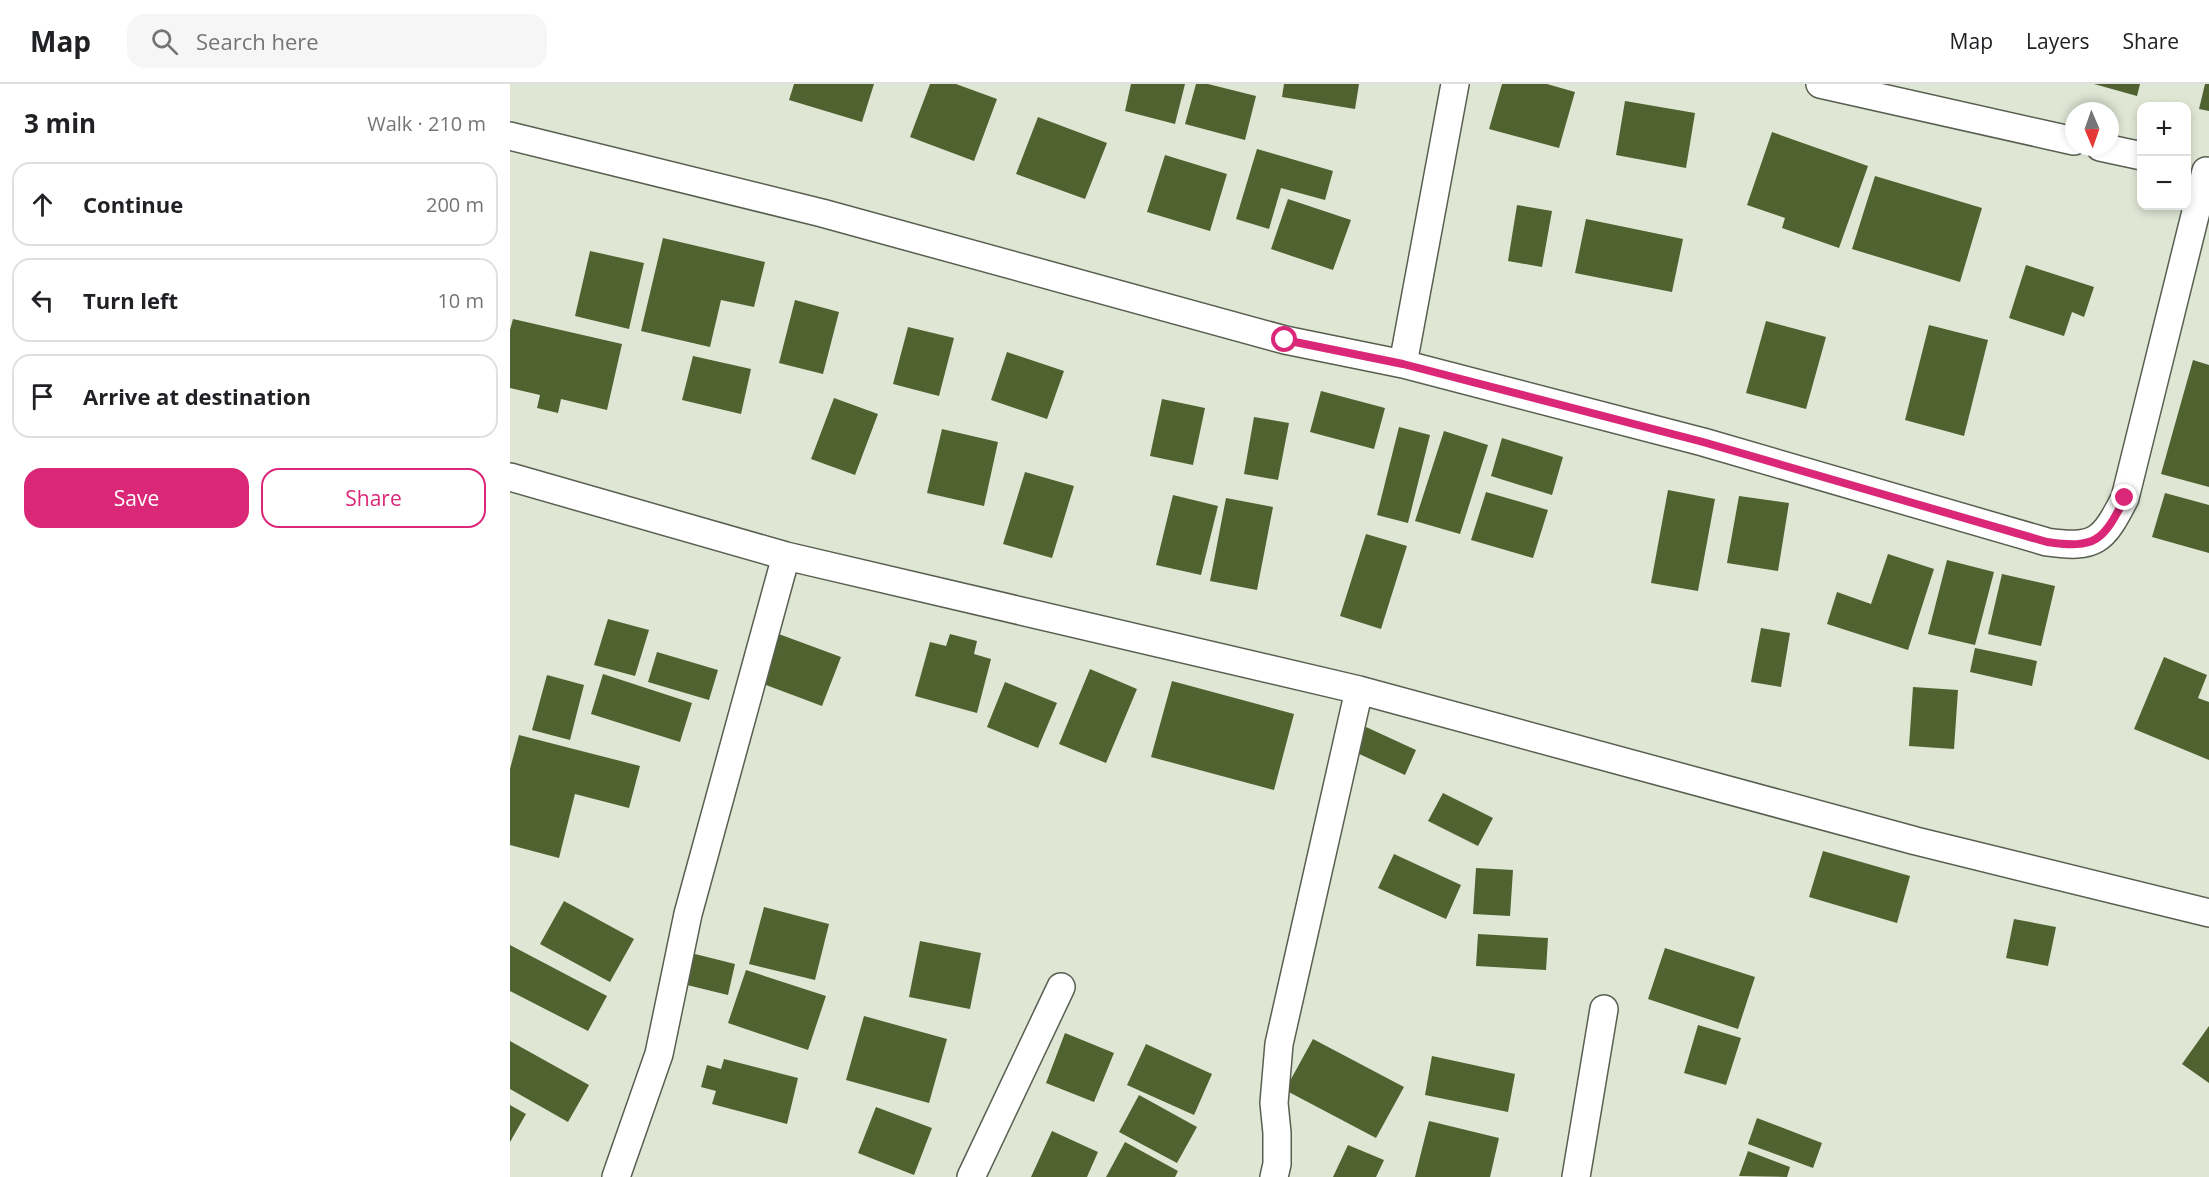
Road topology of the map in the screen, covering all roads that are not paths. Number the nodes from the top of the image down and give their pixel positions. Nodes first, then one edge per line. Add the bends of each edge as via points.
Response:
1 (1455, 84) edge
2 (1820, 84) edge
3 (510, 136) edge
4 (2065, 139) edge
5 (2119, 151) edge
6 (2137, 155) edge
7 (2200, 170) edge
8 (1403, 364) junction
9 (510, 477) edge
10 (786, 556) junction
11 (1359, 690) junction
12 (2209, 913) edge
13 (1061, 987) dead end
14 (1604, 1009) dead end
15 (616, 1177) edge
16 (971, 1177) edge
17 (1275, 1177) edge
18 (1576, 1177) edge

1 - 8 street
2 - 4 street
3 - 8 street via 822,213 1285,340
5 - 6 street
7 - 8 street via 2125,498 2110,528 2092,542 2047,542 1703,442
9 - 10 street
10 - 11 street
10 - 15 street via 688,914 658,1054
11 - 12 street via 1916,841
11 - 17 street via 1279,1044 1274,1103
13 - 16 street
14 - 18 street

